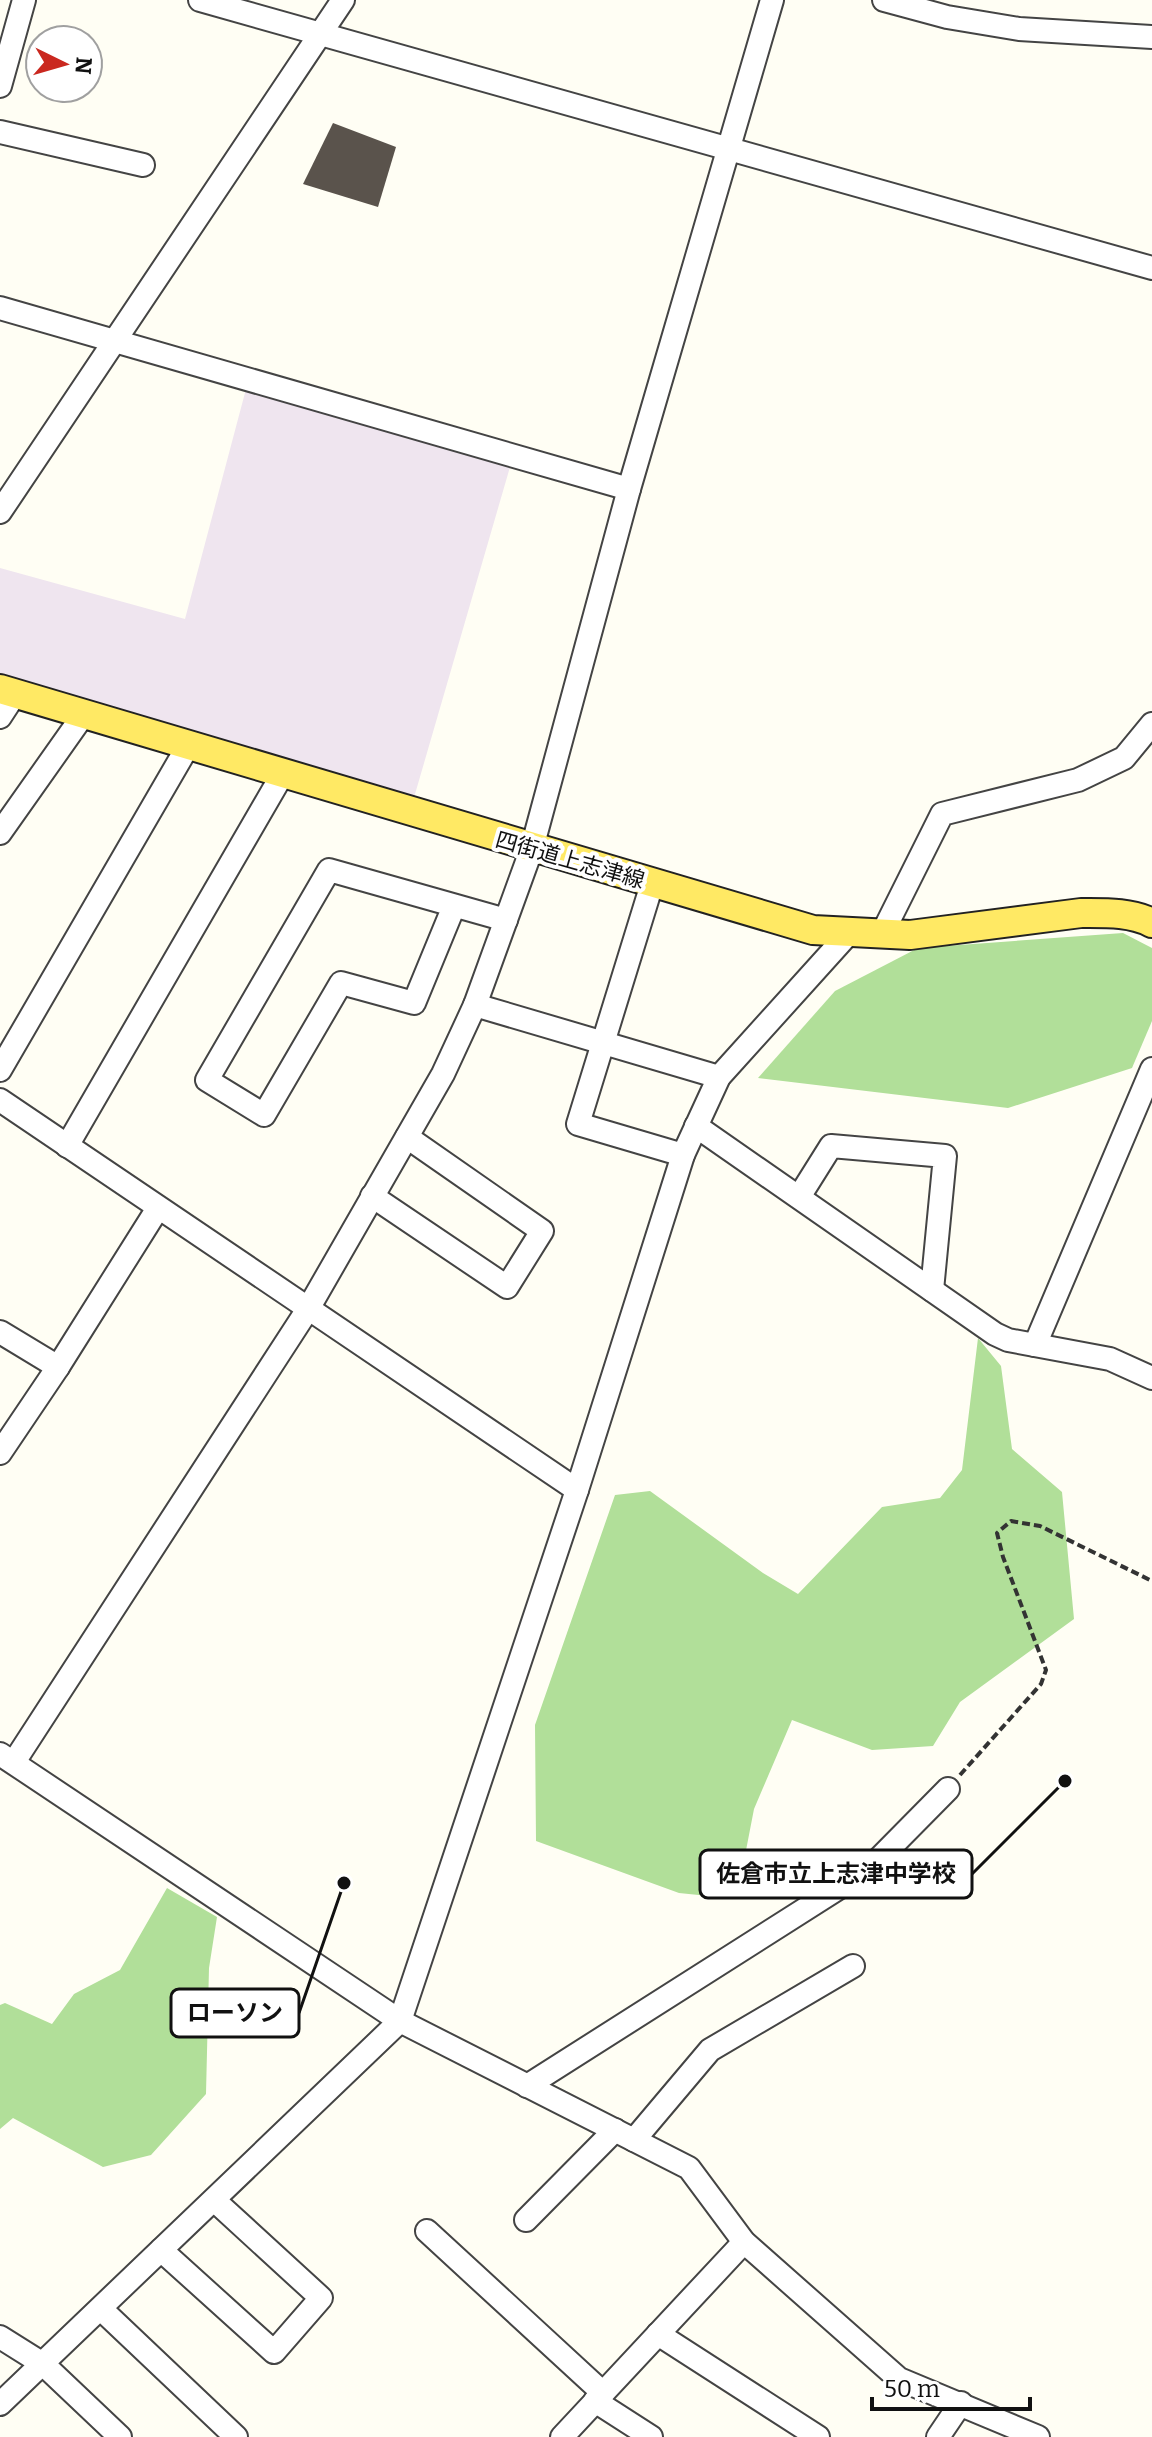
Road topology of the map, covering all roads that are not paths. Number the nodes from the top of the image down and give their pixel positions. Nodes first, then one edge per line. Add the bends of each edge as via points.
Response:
1 (24, 0) edge
2 (200, 0) edge
3 (343, 0) edge
4 (772, 0) edge
5 (884, 0) edge
6 (320, 34) junction
7 (1152, 37) edge
8 (0, 86) edge
9 (0, 132) edge
10 (729, 149) junction
11 (143, 165) dead end
12 (1152, 268) edge
13 (0, 308) edge
14 (114, 341) junction
15 (629, 489) junction
16 (0, 512) edge
17 (5, 700) edge
18 (84, 714) junction
19 (1152, 724) edge
20 (188, 746) junction
21 (282, 775) junction
22 (0, 833) edge
23 (532, 848) junction
24 (652, 884) junction
25 (454, 906) junction
26 (506, 920) junction
27 (1152, 923) edge
28 (849, 933) junction
29 (882, 934) junction
30 (475, 1005) junction
31 (601, 1042) junction
32 (1152, 1069) edge
33 (0, 1070) edge
34 (719, 1077) junction
35 (0, 1101) edge
36 (696, 1126) junction
37 (407, 1137) junction
38 (67, 1146) junction
39 (683, 1155) junction
40 (372, 1196) junction
41 (799, 1197) junction
42 (158, 1208) junction
43 (932, 1290) junction
44 (308, 1309) junction
45 (0, 1332) edge
46 (1035, 1345) junction
47 (58, 1367) junction
48 (1152, 1378) edge
49 (0, 1453) edge
50 (577, 1490) junction
51 (7, 1758) edge
52 (948, 1789) road end
53 (853, 1966) dead end
54 (400, 2021) junction
55 (527, 2086) junction
56 (625, 2135) junction
57 (214, 2200) junction
58 (526, 2220) dead end
59 (427, 2231) dead end
60 (744, 2242) junction
61 (161, 2250) junction
62 (101, 2309) junction
63 (658, 2334) junction
64 (0, 2337) edge
65 (43, 2364) junction
66 (599, 2397) junction
67 (961, 2403) junction
68 (0, 2404) edge
69 (120, 2437) edge
70 (236, 2437) edge
71 (562, 2437) edge
72 (651, 2437) edge
73 (818, 2437) edge
74 (938, 2437) edge
75 (1038, 2437) edge

1 - 8 street
2 - 6 street
3 - 6 street
4 - 10 street
5 - 7 street via 1019,29
6 - 10 street
6 - 14 street
9 - 11 street
10 - 12 street
10 - 15 street
13 - 14 street
14 - 15 street
14 - 16 street
15 - 23 street
17 - 18 main road, 四街道上志津線
18 - 20 main road, 四街道上志津線
18 - 22 street
19 - 29 street via 1124,758 1078,780 942,814
20 - 21 main road, 四街道上志津線
20 - 33 street
21 - 23 main road, 四街道上志津線
21 - 38 street
23 - 24 main road, 四街道上志津線
23 - 26 street
24 - 28 main road, 四街道上志津線 via 813,930
24 - 31 street
25 - 25 street via 329,870 207,1080 264,1115 341,983 414,1003
25 - 26 street
26 - 30 street
27 - 29 main road, 四街道上志津線 via 1081,913
28 - 29 main road, 四街道上志津線
28 - 34 street
30 - 31 street
30 - 37 street
31 - 34 street
31 - 39 street via 578,1124
32 - 46 street
34 - 36 street
35 - 38 street
36 - 39 street
36 - 41 street
37 - 40 street
37 - 40 street via 542,1231 507,1287
38 - 42 street
39 - 50 street
40 - 44 street
41 - 43 street
41 - 43 street via 831,1146 945,1156
42 - 44 street
42 - 47 street
43 - 46 street via 995,1334
44 - 50 street
44 - 51 street
45 - 47 street
46 - 48 street via 1110,1359
47 - 49 street
50 - 54 street
51 - 54 street
52 - 55 street via 870,1868
53 - 56 street via 710,2050
54 - 55 street
54 - 57 street
55 - 56 street
56 - 58 street
56 - 60 street via 689,2168
57 - 61 street
57 - 61 street via 321,2298 274,2352
59 - 66 street
60 - 63 street
60 - 67 street via 899,2379
61 - 62 street
62 - 65 street
62 - 70 street
63 - 66 street
63 - 73 street
64 - 65 street
65 - 68 street
65 - 69 street
66 - 71 street
66 - 72 street
67 - 74 street
67 - 75 street

